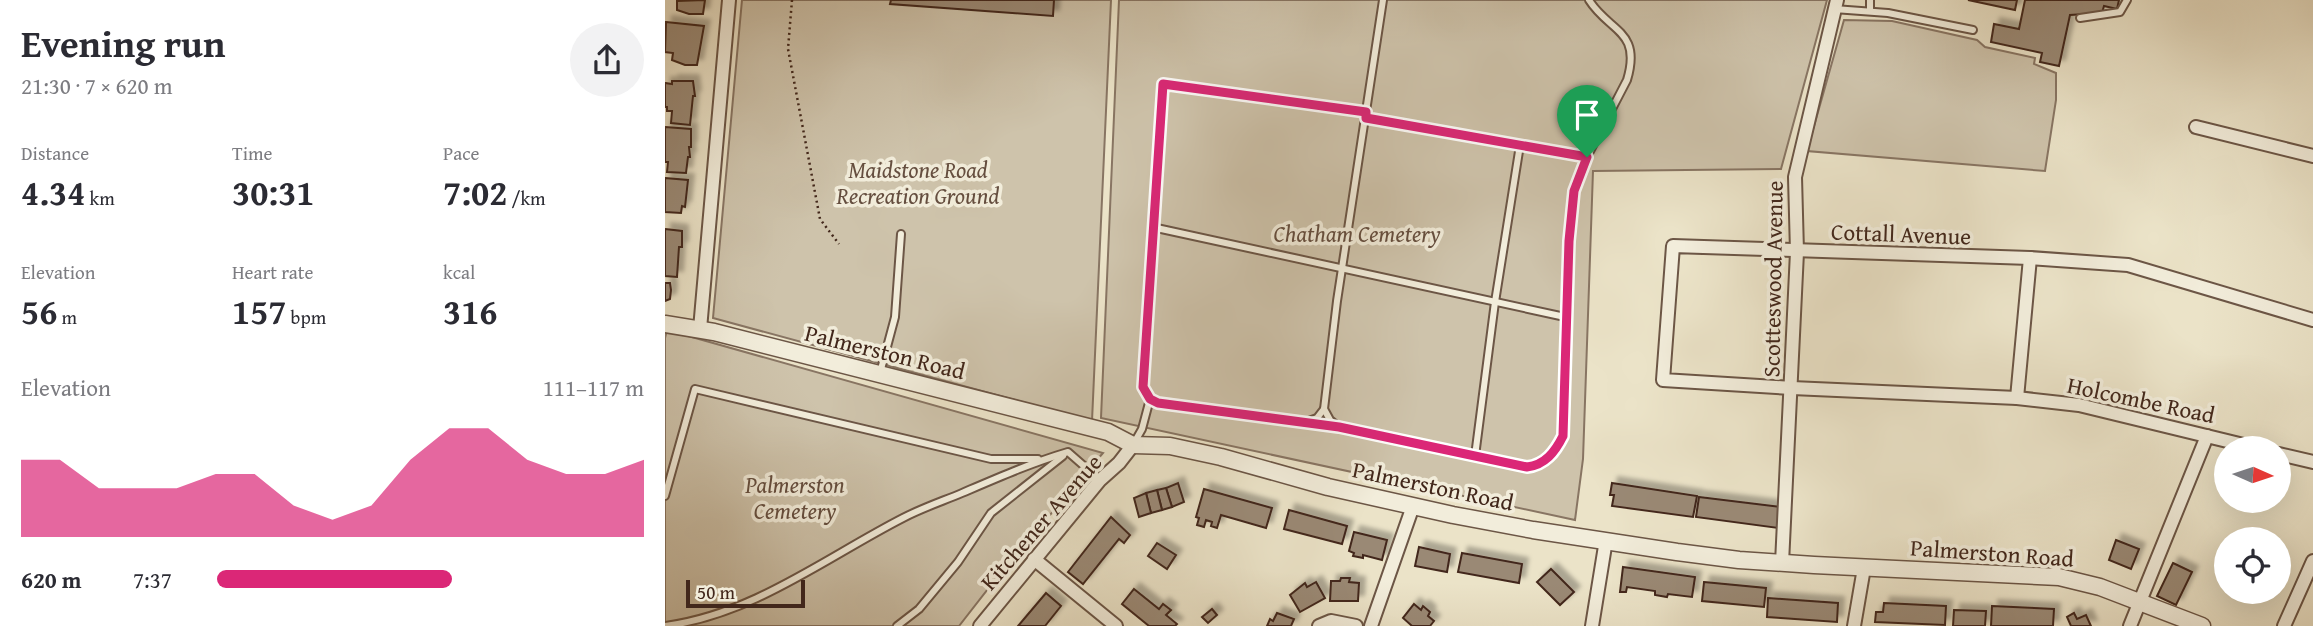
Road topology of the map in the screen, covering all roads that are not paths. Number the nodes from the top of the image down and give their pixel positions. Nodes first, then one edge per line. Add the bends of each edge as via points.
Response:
1 (729, 0) edge
2 (1383, 0) edge
3 (1870, 0) edge
4 (2127, 0) edge
5 (1591, 2) edge
6 (1835, 5) edge
7 (1870, 11) junction
8 (2080, 18) dead end
9 (1973, 30) dead end
10 (1366, 115) junction
11 (2196, 127) dead end
12 (1520, 145) junction
13 (2313, 156) edge
14 (1587, 157) junction
15 (1152, 228) junction
16 (901, 234) dead end
17 (1797, 252) junction
18 (2030, 258) junction
19 (1343, 267) junction
20 (1495, 302) junction
21 (1565, 317) junction
22 (2313, 320) edge
23 (665, 324) edge
24 (700, 329) junction
25 (879, 375) junction
26 (1663, 380) joint
27 (1792, 388) junction
28 (2017, 398) junction
29 (1150, 399) junction
30 (1324, 409) junction
31 (1303, 423) junction
32 (1339, 427) junction
33 (2207, 436) junction
34 (2214, 438) edge
35 (1133, 445) junction
36 (1068, 452) junction
37 (1475, 456) junction
38 (2291, 457) edge
39 (1043, 459) junction
40 (2313, 463) edge
41 (1100, 480) junction
42 (665, 496) edge
43 (1413, 506) junction
44 (1606, 540) junction
45 (1034, 559) junction
46 (2313, 561) edge
47 (1783, 563) junction
48 (1864, 568) junction
49 (2140, 602) junction
50 (665, 626) edge
51 (897, 626) edge
52 (980, 626) edge
53 (1116, 626) edge
54 (1319, 626) edge
55 (1356, 626) edge
56 (1371, 626) edge
57 (1592, 626) edge
58 (1854, 626) edge
59 (2130, 626) edge
60 (2202, 626) edge
61 (2284, 626) edge

1 - 24 street
2 - 10 lane
3 - 7 lane
4 - 8 lane via 2120,12
5 - 14 lane via 1626,39 1631,66
6 - 7 lane
6 - 17 street, Scotteswood Avenue via 1795,177
7 - 9 lane
10 - 12 lane
10 - 15 lane via 1163,84
10 - 19 lane
11 - 13 street
12 - 14 lane
12 - 20 lane
14 - 21 lane via 1574,191
15 - 19 lane
15 - 29 lane via 1143,387
16 - 25 lane via 895,317
17 - 18 street, Cottall Avenue
17 - 26 street, Cottall Avenue via 1673,246
17 - 27 street, Scotteswood Avenue
18 - 22 street, Cottall Avenue via 2128,265
18 - 28 street
19 - 20 lane
19 - 30 lane
20 - 21 lane
20 - 37 lane
21 - 37 lane via 1563,436 1557,448 1543,462 1527,467
23 - 24 street, Palmerston Road
24 - 25 street, Palmerston Road
25 - 35 street, Palmerston Road via 1108,432
26 - 27 street, Holcombe Road
27 - 28 street, Holcombe Road
27 - 47 street, Scotteswood Avenue
28 - 33 street, Holcombe Road via 2079,405
29 - 31 lane
29 - 35 lane
30 - 31 lane via 1317,418
30 - 32 lane
31 - 32 lane
32 - 37 lane
33 - 34 street, Holcombe Road
33 - 49 street
35 - 41 street, Kitchener Avenue
35 - 43 street, Palmerston Road via 1170,446
36 - 39 lane
36 - 41 lane
36 - 51 lane via 991,513 927,600
38 - 40 street
39 - 42 lane via 991,459 695,389
39 - 50 lane via 904,518 755,599
41 - 45 street, Kitchener Avenue
43 - 44 street, Palmerston Road
43 - 56 street
44 - 47 street, Palmerston Road via 1709,557
44 - 57 street
45 - 52 street, Kitchener Avenue
45 - 53 street
46 - 61 street
47 - 48 street, Palmerston Road
48 - 49 street, Palmerston Road via 2052,576
48 - 58 street
49 - 59 street
49 - 60 street, Palmerston Road
54 - 55 street via 1331,621

